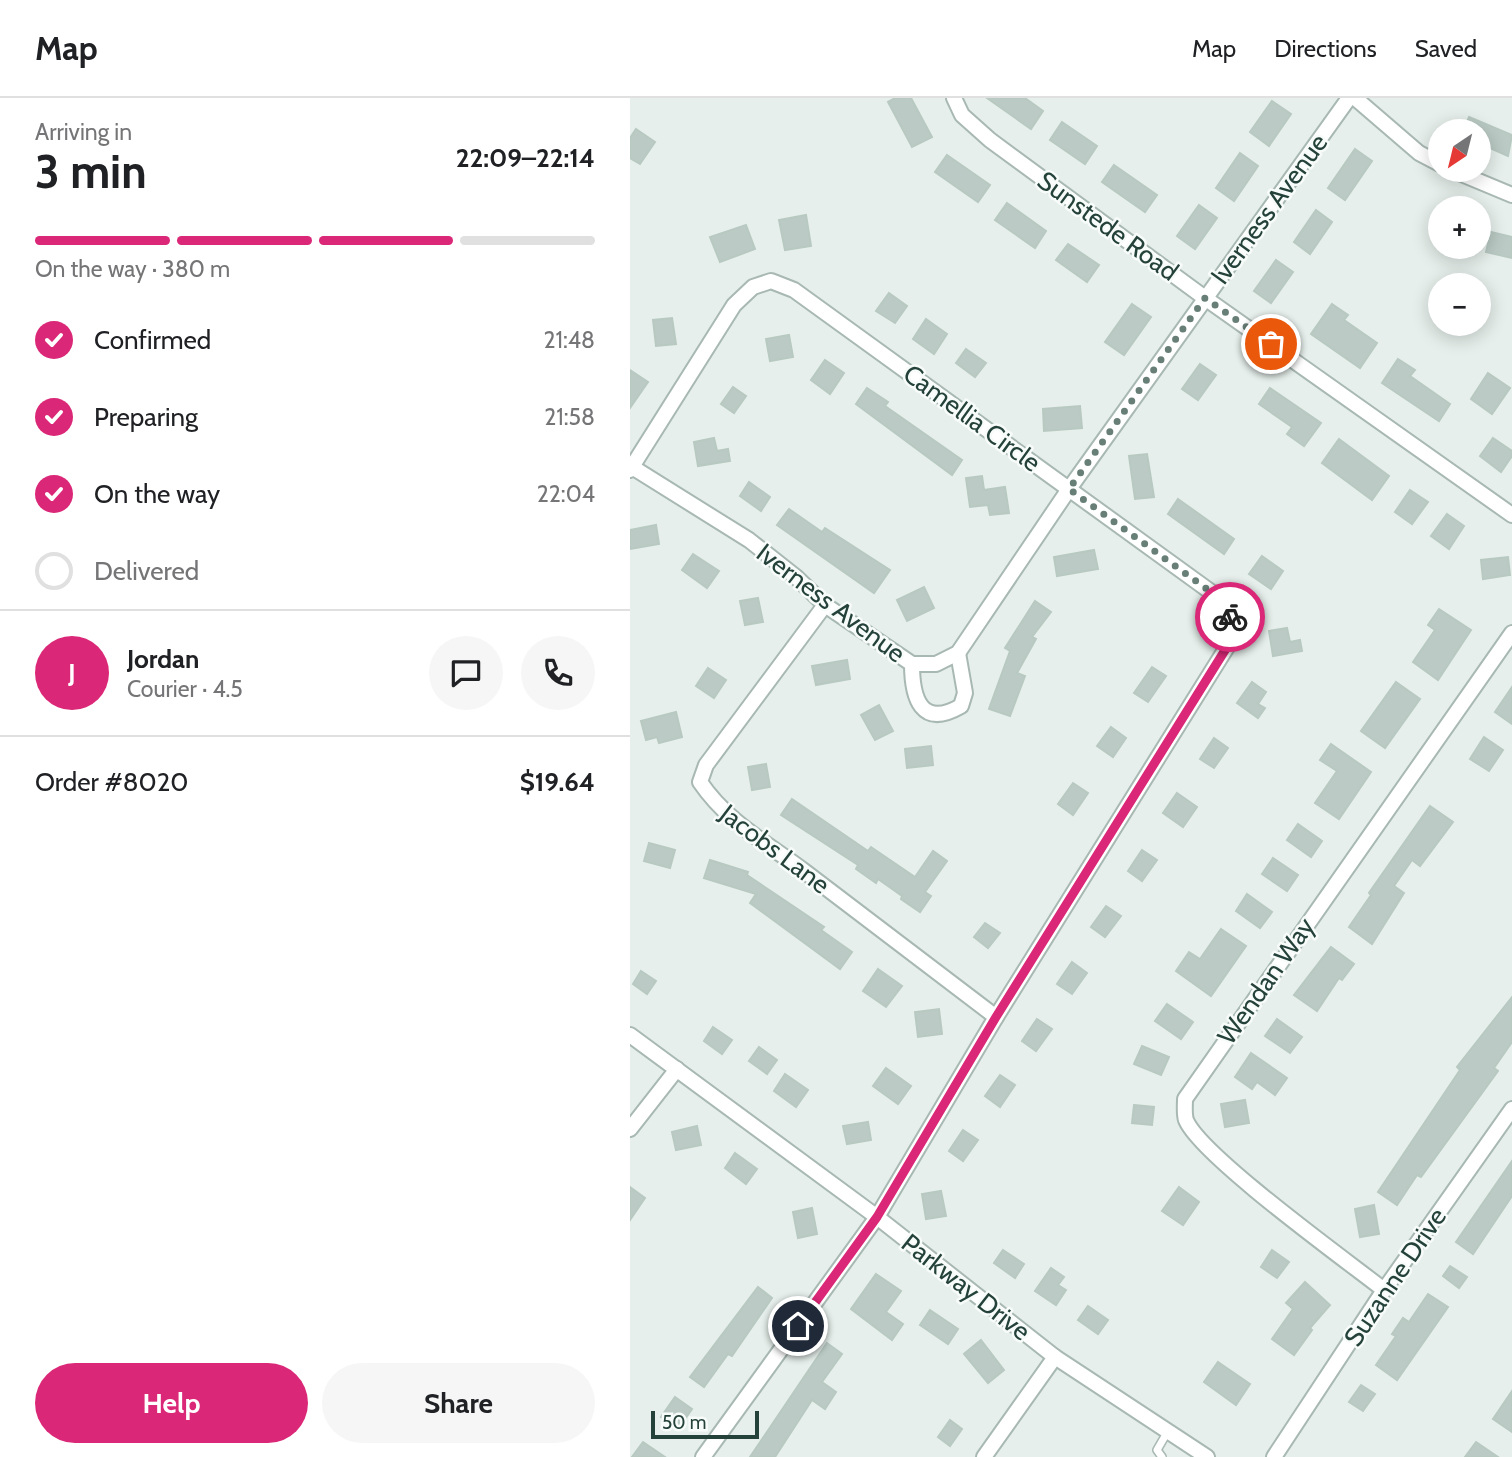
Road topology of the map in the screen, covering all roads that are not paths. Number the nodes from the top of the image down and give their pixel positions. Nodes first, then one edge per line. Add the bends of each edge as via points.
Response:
1 (954, 98) edge
2 (1352, 98) edge
3 (1428, 158) edge
4 (1481, 182) edge
5 (1512, 195) edge
6 (1205, 298) junction
7 (631, 468) edge
8 (1069, 489) junction
9 (1512, 515) edge
10 (825, 605) junction
11 (1512, 633) edge
12 (958, 653) junction
13 (912, 664) junction
14 (996, 1017) junction
15 (630, 1035) edge
16 (677, 1069) junction
17 (1512, 1109) edge
18 (630, 1129) edge
19 (877, 1217) junction
20 (1384, 1290) junction
21 (1055, 1357) junction
22 (1168, 1432) junction
23 (1279, 1453) edge
24 (703, 1457) edge
25 (984, 1457) edge
26 (1162, 1457) edge
27 (1207, 1457) edge

1 - 6 street, Sunstede Road via 962,115 990,140
2 - 3 street
2 - 6 street, Iverness Avenue
4 - 5 street
6 - 8 street, Iverness Avenue
6 - 9 street, Sunstede Road
7 - 8 street, Camellia Circle via 734,305 753,287 771,281 794,290
7 - 10 street, Iverness Avenue via 749,540
8 - 12 street, Iverness Avenue
8 - 14 street, Camellia Circle via 1211,592 1234,622 1227,647
10 - 13 street, Iverness Avenue
10 - 14 street, Jacobs Lane via 706,765 700,782 733,821
11 - 20 street, Wendan Way via 1185,1099 1185,1119 1196,1135
12 - 13 street, Iverness Avenue via 936,664
12 - 13 street via 965,693 961,706 949,713 926,711 918,704 912,691
14 - 19 street, Camellia Circle
15 - 16 street, Parkway Drive
16 - 18 street
16 - 19 street, Parkway Drive
17 - 20 street, Suzanne Drive
19 - 21 street, Parkway Drive
19 - 24 street, Camellia Circle
20 - 23 street, Suzanne Drive
21 - 22 street, Parkway Drive
21 - 25 street
22 - 26 lane via 1157,1450
22 - 27 street, Parkway Drive

